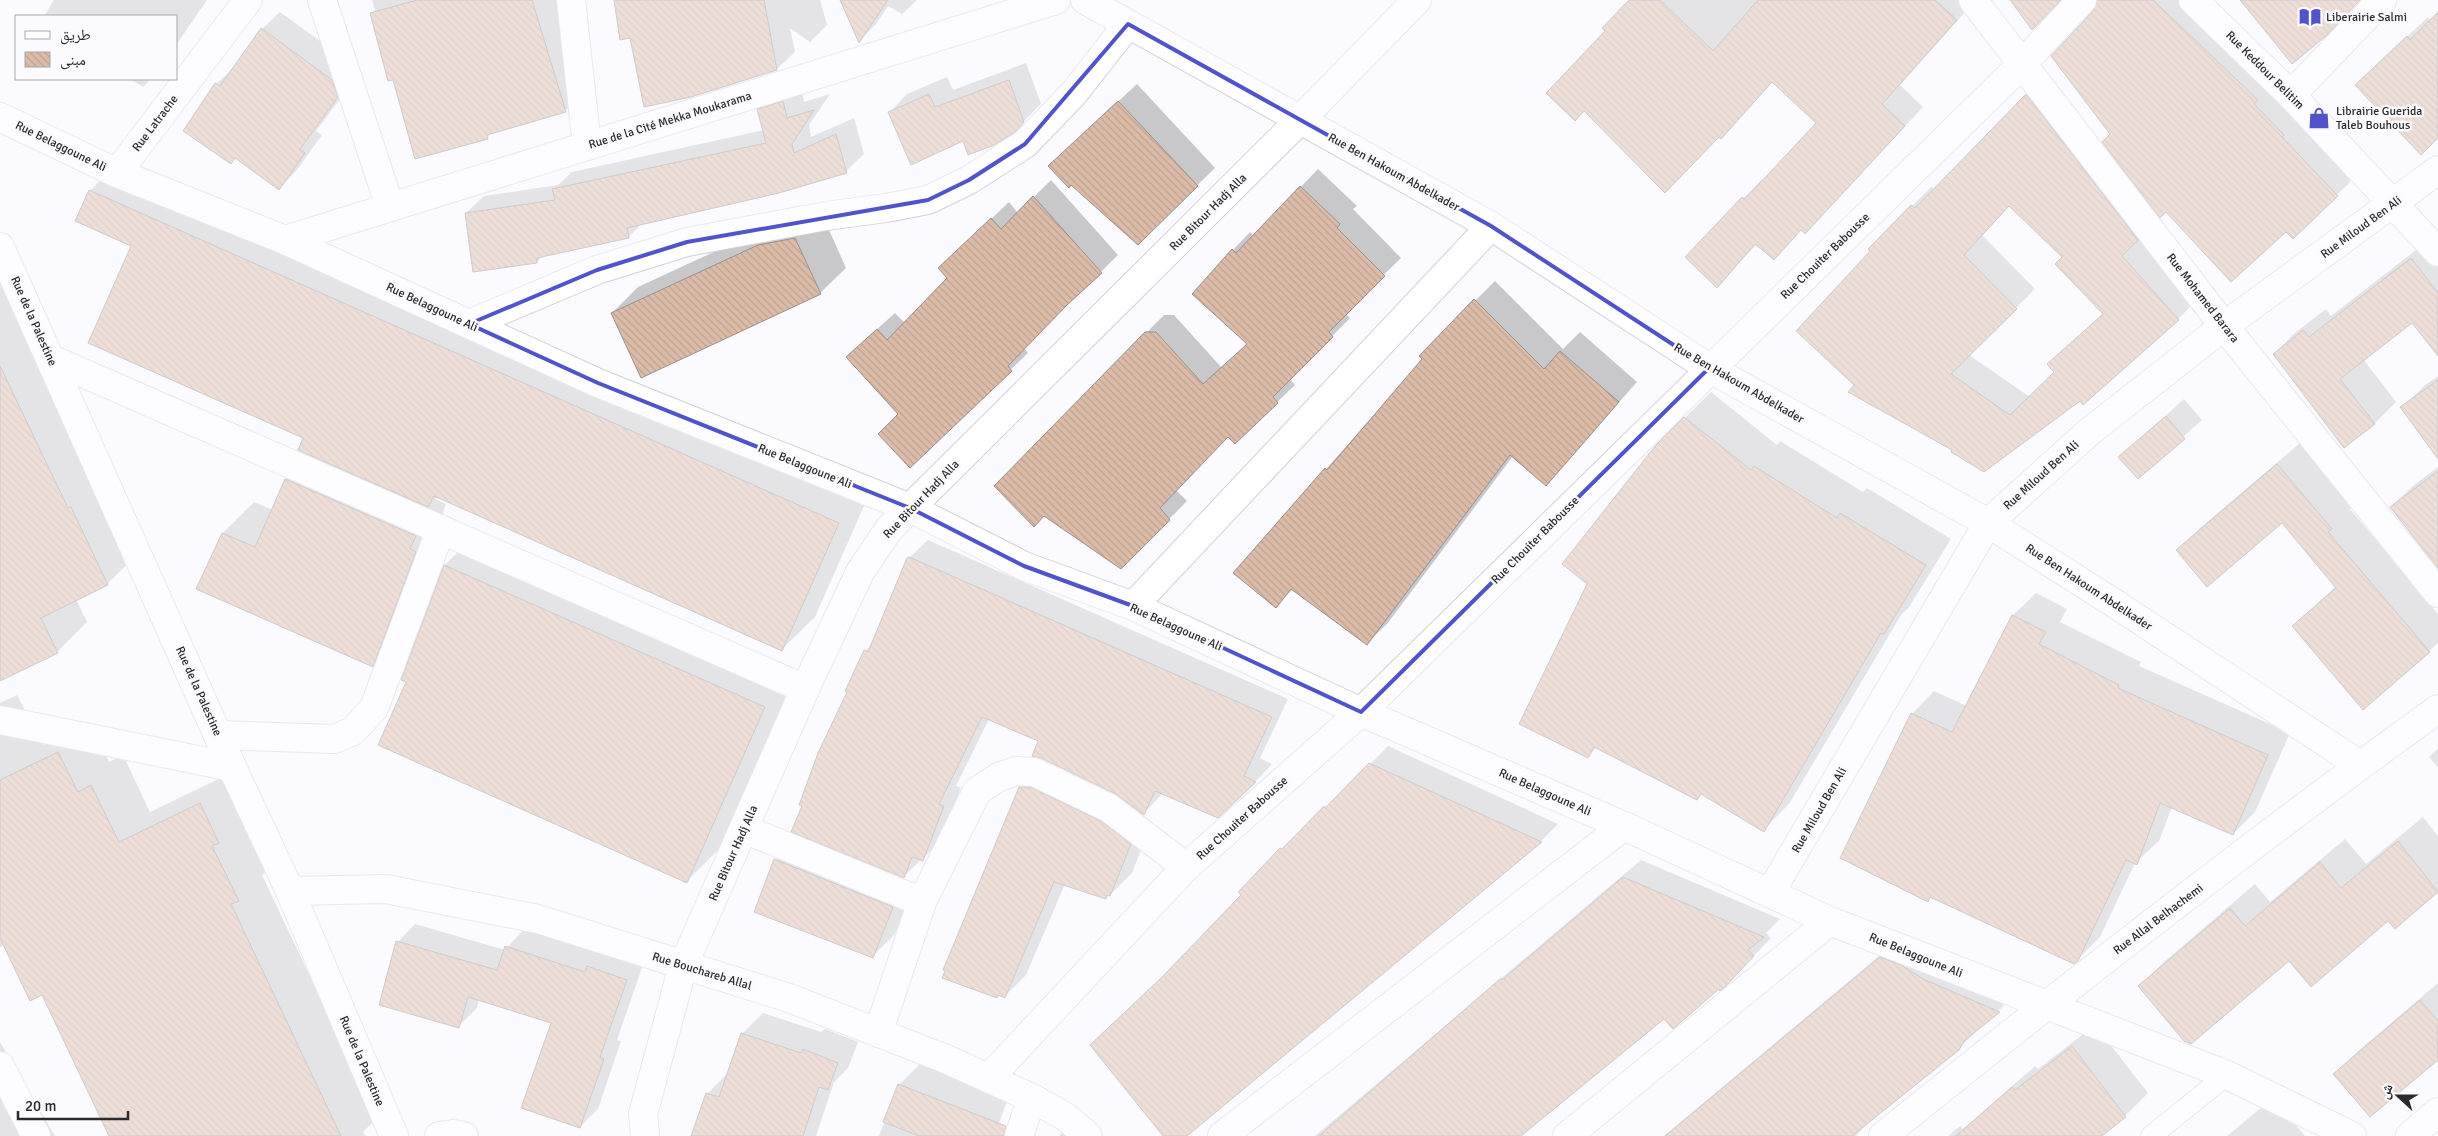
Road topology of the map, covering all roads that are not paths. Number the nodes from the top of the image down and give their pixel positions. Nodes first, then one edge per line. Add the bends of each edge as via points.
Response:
1 (248, 0) edge
2 (322, 0) edge
3 (571, 0) edge
4 (1056, 0) edge
5 (1084, 0) edge
6 (1418, 0) edge
7 (1973, 0) edge
8 (2082, 0) edge
9 (2193, 0) edge
10 (2382, 0) edge
11 (1128, 24) junction
12 (2023, 63) junction
13 (2291, 95) junction
14 (0, 117) edge
15 (1300, 120) junction
16 (587, 146) junction
17 (2438, 170) edge
18 (116, 173) junction
19 (2394, 203) junction
20 (390, 207) junction
21 (1491, 226) junction
22 (285, 240) junction
23 (2438, 252) edge
24 (2, 254) edge
25 (469, 324) junction
26 (2224, 326) junction
27 (51, 359) junction
28 (1710, 368) junction
29 (910, 508) junction
30 (1988, 523) junction
31 (441, 529) junction
32 (2438, 593) edge
33 (1133, 606) junction
34 (805, 689) junction
35 (2438, 709) edge
36 (1360, 712) junction
37 (0, 720) edge
38 (218, 735) junction
39 (2360, 765) junction
40 (232, 767) junction
41 (1624, 826) junction
42 (744, 829) junction
43 (1186, 868) junction
44 (290, 891) junction
45 (1770, 893) junction
46 (922, 902) junction
47 (1830, 921) junction
48 (683, 966) junction
49 (2045, 1005) junction
50 (878, 1033) junction
51 (0, 1066) edge
52 (2227, 1075) junction
53 (988, 1078) junction
54 (1032, 1098) junction
55 (2438, 1112) edge
56 (36, 1136) edge
57 (394, 1136) edge
58 (439, 1136) edge
59 (464, 1136) edge
60 (644, 1136) edge
61 (1019, 1136) edge
62 (1088, 1136) edge
63 (1222, 1136) edge
64 (1567, 1136) edge
65 (1883, 1136) edge
66 (2151, 1136) edge
67 (2352, 1136) edge
68 (2410, 1136) edge

1 - 18 street, Rue Latrache
2 - 20 street
3 - 16 street
4 - 16 street, Rue de la Cité Mekka Moukarama
5 - 11 street, Rue Ben Hakoum Abdelkader
6 - 15 street, Rue Bitour Hadj Alla
7 - 12 street, Rue Mohamed Barara
8 - 12 street, Rue Chouiter Babousse
9 - 13 street, Rue Keddour Belitim
10 - 13 street
11 - 15 street, Rue Ben Hakoum Abdelkader
11 - 25 street via 1074,93 1025,144 969,180 928,200 686,242 597,270
12 - 26 street, Rue Mohamed Barara
12 - 28 street, Rue Chouiter Babousse
13 - 19 street, Rue Keddour Belitim
14 - 18 street, Rue Belaggoune Ali
15 - 21 street, Rue Ben Hakoum Abdelkader
15 - 29 street, Rue Bitour Hadj Alla
16 - 20 street, Rue de la Cité Mekka Moukarama
17 - 19 street, Rue Miloud Ben Ali
18 - 22 street, Rue Belaggoune Ali
19 - 23 street, Rue Keddour Belitim
19 - 26 street, Rue Miloud Ben Ali
20 - 22 street, Rue de la Cité Mekka Moukarama
21 - 28 street, Rue Ben Hakoum Abdelkader
21 - 33 street
22 - 25 street, Rue Belaggoune Ali
24 - 27 street, Rue de la Palestine
25 - 29 street, Rue Belaggoune Ali via 598,383
26 - 30 street, Rue Miloud Ben Ali via 2089,432
26 - 32 street, Rue Mohamed Barara
27 - 31 street
27 - 38 street, Rue de la Palestine
28 - 30 street, Rue Ben Hakoum Abdelkader
28 - 36 street, Rue Chouiter Babousse
29 - 33 street, Rue Belaggoune Ali via 1024,566
29 - 34 street, Rue Bitour Hadj Alla via 889,529 860,572
30 - 39 street, Rue Ben Hakoum Abdelkader
30 - 45 street, Rue Miloud Ben Ali
31 - 34 street
31 - 38 street via 374,708 353,731 334,739
33 - 36 street, Rue Belaggoune Ali
34 - 42 street, Rue Bitour Hadj Alla
35 - 39 street, Rue Allal Belhachemi
36 - 41 street, Rue Belaggoune Ali
36 - 43 street, Rue Chouiter Babousse
37 - 40 street
38 - 40 street, Rue de la Palestine
39 - 49 street, Rue Allal Belhachemi
40 - 44 street, Rue de la Palestine
41 - 45 street, Rue Belaggoune Ali
41 - 63 street
42 - 46 street
42 - 48 street, Rue Bitour Hadj Alla
43 - 46 street via 1109,808 1034,772 1016,771 977,791
43 - 53 street, Rue Chouiter Babousse
44 - 48 street, Rue Bouchareb Allal via 386,890 538,919
44 - 57 street, Rue de la Palestine
45 - 47 street, Rue Belaggoune Ali
46 - 50 street
47 - 49 street, Rue Belaggoune Ali
47 - 64 street
48 - 50 street, Rue Bouchareb Allal via 789,998
48 - 60 street, Rue Bitour Hadj Alla via 643,1114
49 - 52 street, Rue Belaggoune Ali
49 - 65 street, Rue Allal Belhachemi
50 - 53 street, Rue Bouchareb Allal
51 - 56 street
52 - 66 lane
52 - 67 street, Rue Belaggoune Ali
53 - 54 street, Rue Bouchareb Allal
54 - 61 street
54 - 62 street, Rue Bouchareb Allal via 1066,1117
55 - 68 street
58 - 59 street

